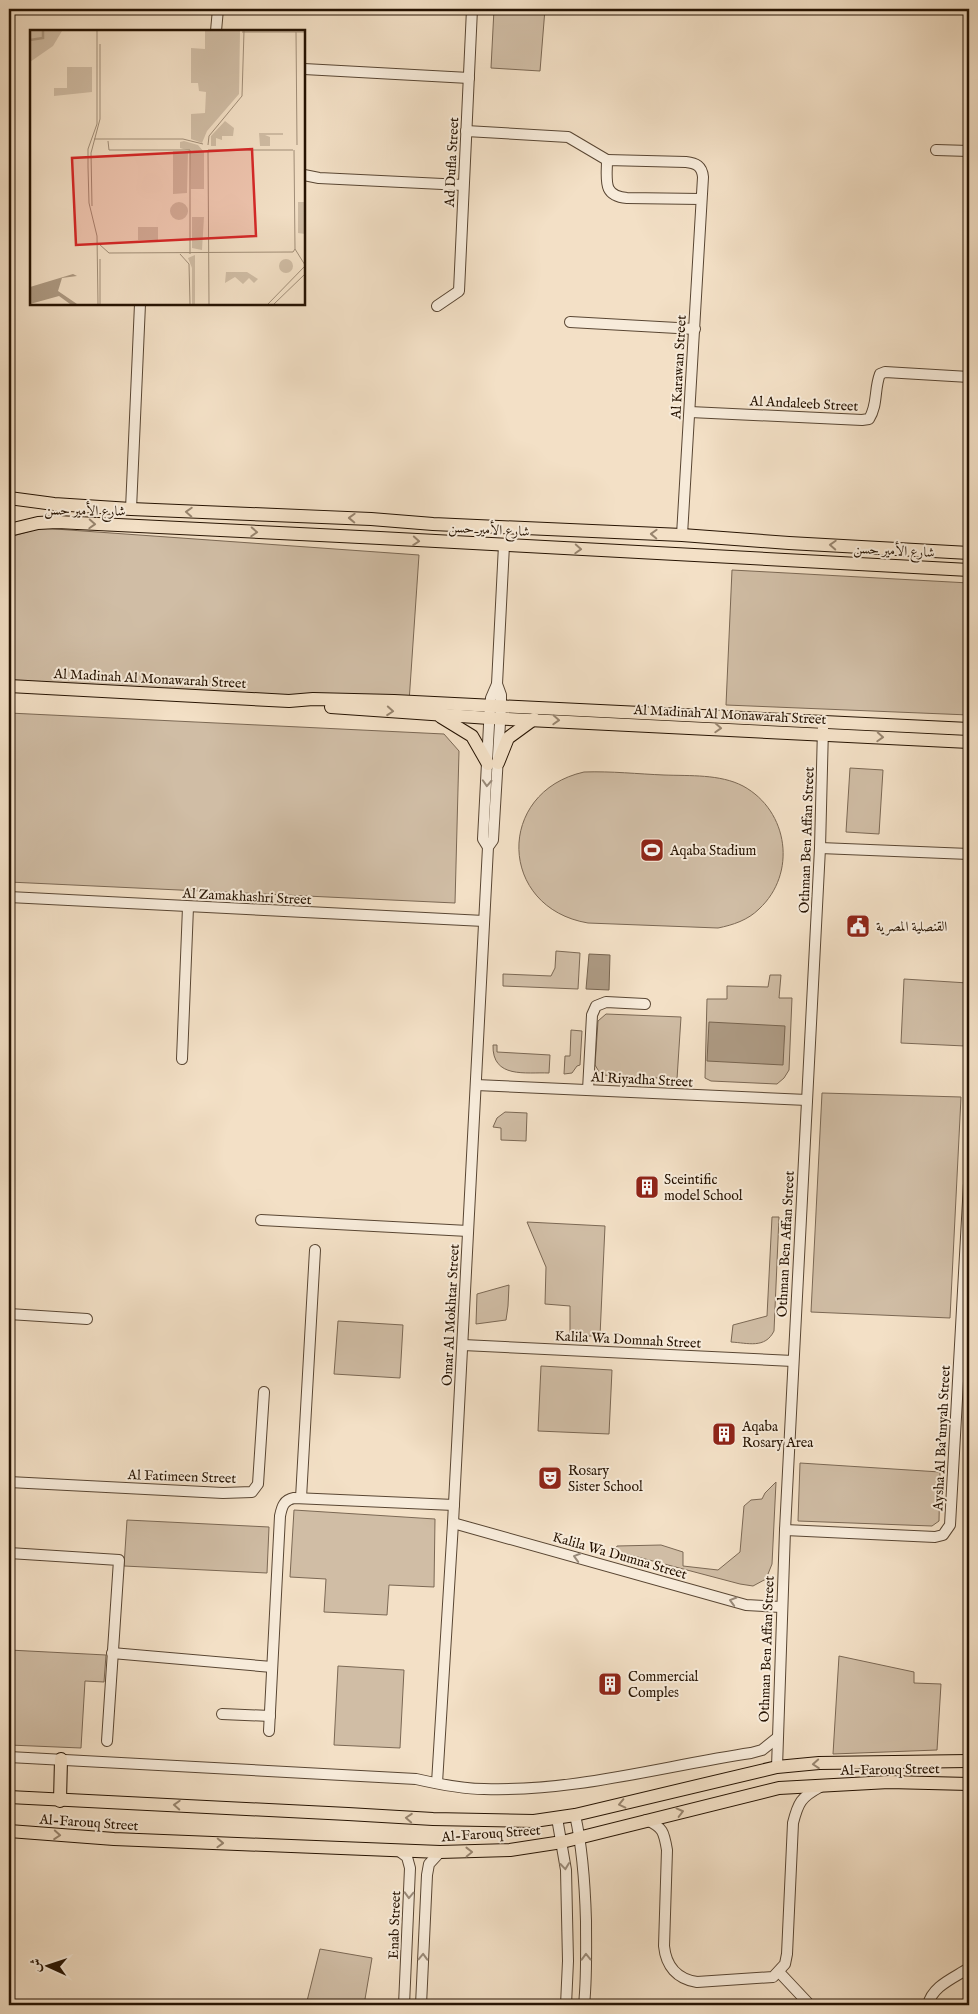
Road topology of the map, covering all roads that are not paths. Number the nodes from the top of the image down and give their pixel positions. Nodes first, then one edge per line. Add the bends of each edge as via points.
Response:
1 (218, 9) edge
2 (472, 9) edge
3 (216, 30) edge
4 (305, 69) edge
5 (469, 78) junction
6 (466, 131) junction
7 (936, 150) dead end
8 (969, 151) edge
9 (607, 160) junction
10 (305, 174) edge
11 (463, 185) junction
12 (701, 200) junction
13 (140, 305) edge
14 (437, 306) dead end
15 (570, 322) dead end
16 (695, 329) junction
17 (969, 377) edge
18 (690, 412) junction
19 (9, 498) edge
20 (131, 509) junction
21 (382, 520) junction
22 (9, 530) edge
23 (682, 535) junction
24 (382, 538) junction
25 (792, 543) junction
26 (504, 545) junction
27 (969, 552) edge
28 (791, 560) junction
29 (969, 570) edge
30 (9, 686) edge
31 (289, 701) junction
32 (495, 712) junction
33 (436, 714) junction
34 (534, 719) junction
35 (824, 728) junction
36 (969, 729) edge
37 (969, 742) edge
38 (493, 763) junction
39 (820, 848) junction
40 (969, 854) edge
41 (9, 897) edge
42 (188, 907) junction
43 (484, 921) junction
44 (645, 1004) dead end
45 (182, 1059) dead end
46 (476, 1085) junction
47 (588, 1090) junction
48 (807, 1100) junction
49 (969, 1183) edge
50 (261, 1220) dead end
51 (468, 1231) junction
52 (968, 1245) edge
53 (315, 1250) dead end
54 (9, 1314) edge
55 (87, 1319) dead end
56 (463, 1345) junction
57 (793, 1360) junction
58 (264, 1392) dead end
59 (9, 1482) edge
60 (302, 1498) junction
61 (454, 1504) junction
62 (453, 1523) junction
63 (785, 1530) junction
64 (9, 1553) edge
65 (781, 1607) junction
66 (112, 1653) junction
67 (272, 1667) junction
68 (222, 1714) dead end
69 (270, 1716) junction
70 (269, 1731) dead end
71 (777, 1738) junction
72 (107, 1741) dead end
73 (9, 1757) edge
74 (61, 1759) junction
75 (969, 1761) edge
76 (777, 1767) junction
77 (437, 1784) junction
78 (969, 1784) edge
79 (824, 1785) junction
80 (9, 1797) edge
81 (60, 1801) junction
82 (575, 1815) junction
83 (557, 1818) junction
84 (646, 1820) junction
85 (9, 1831) edge
86 (580, 1837) junction
87 (562, 1842) junction
88 (398, 1850) junction
89 (440, 1852) junction
90 (969, 1968) edge
91 (779, 1972) junction
92 (404, 2005) edge
93 (421, 2005) edge
94 (566, 2005) edge
95 (584, 2005) edge
96 (810, 2005) edge
97 (928, 2005) edge

1 - 3 street
2 - 5 street, Ad Dufla Street
4 - 5 street
5 - 6 street, Ad Dufla Street
6 - 9 street via 568,137
6 - 11 street, Ad Dufla Street
7 - 8 street
9 - 12 street via 607,185 616,196
9 - 12 street, Al Karawan Street via 696,164 702,171
10 - 11 street via 319,178
11 - 14 street, Ad Dufla Street via 459,291
12 - 16 street, Al Karawan Street
13 - 20 street
15 - 16 street
16 - 18 street, Al Karawan Street
17 - 18 street, Al Andaleeb Street via 880,374 874,411 869,419 862,420
18 - 23 street, Al Karawan Street
19 - 20 main road, شارع الأمير حسن
21 -> 20 main road, شارع الأمير حسن
23 -> 21 main road, شارع الأمير حسن
21 - 24 main road
22 -> 24 main road, شارع الأمير حسن via 57,522
23 - 25 main road, شارع الأمير حسن
24 -> 26 main road, شارع الأمير حسن
27 -> 25 main road, شارع الأمير حسن
25 - 28 main road
26 -> 28 main road, شارع الأمير حسن
26 - 32 street, Omar Al Mokhtar Street via 497,684 501,695
28 - 29 main road, شارع الأمير حسن
30 - 31 main road, Al Madinah Al Monawarah Street
31 - 32 main road via 356,700
31 -> 33 main road
32 - 33 main road
32 - 34 main road, Al Madinah Al Monawarah Street
32 - 35 main road, Al Madinah Al Monawarah Street
32 - 38 street, Omar Al Mokhtar Street
33 - 38 main road via 472,736
34 -> 35 main road, Al Madinah Al Monawarah Street
34 - 38 main road via 508,738
35 - 36 main road, Al Madinah Al Monawarah Street
35 -> 37 main road, Al Madinah Al Monawarah Street
35 - 39 street, Othman Ben Affan Street
38 - 43 street, Omar Al Mokhtar Street via 493,840 488,848
39 - 40 street
39 - 48 street, Othman Ben Affan Street
41 - 42 street, Al Zamakhashri Street
42 - 43 street, Al Zamakhashri Street
42 - 45 street
43 - 46 street, Omar Al Mokhtar Street
44 - 47 street via 606,1002 596,1006 592,1015
46 - 47 street, Al Riyadha Street
46 - 51 street, Omar Al Mokhtar Street
47 - 48 street, Al Riyadha Street
48 - 57 street, Othman Ben Affan Street
49 - 52 street, Aysha Al Ba'unyah Street
50 - 51 street
51 - 56 street, Omar Al Mokhtar Street
52 - 63 street, Aysha Al Ba'unyah Street via 950,1524 943,1535
53 - 60 street
54 - 55 street
56 - 57 street, Kalila Wa Domnah Street
56 - 61 street, Omar Al Mokhtar Street
57 - 63 street, Othman Ben Affan Street
58 - 59 street, Al Fatimeen Street via 258,1484 252,1492 214,1493
60 - 61 street
60 - 67 street via 288,1499 280,1516
61 - 62 street, Omar Al Mokhtar Street
65 -> 62 street, Kalila Wa Dumna Street via 746,1605
62 - 77 street, Omar Al Mokhtar Street
63 - 65 street, Othman Ben Affan Street
64 - 66 street via 119,1560
65 - 71 street, Othman Ben Affan Street
66 - 67 street
66 - 72 street
67 - 69 street
68 - 69 street
69 - 70 street
71 - 76 street, Othman Ben Affan Street
71 - 77 street via 762,1750 752,1753 558,1787 485,1789
73 - 74 street
74 - 77 street via 416,1780
74 - 81 main road
75 -> 76 main road, Al-Farouq Street via 819,1763
76 -> 82 main road, Al-Farouq Street
78 - 79 main road, Al-Farouq Street via 889,1782
84 -> 79 main road, Al-Farouq Street via 779,1788
79 - 91 street via 801,1799 796,1810 787,1954
80 - 81 main road, Al-Farouq Street
83 -> 81 main road, Al-Farouq Street via 481,1821
82 - 83 main road, Al-Farouq Street
82 - 86 street
83 - 87 street
84 - 86 main road, Al-Farouq Street
84 - 91 street via 659,1826 667,1850 664,1946 665,1957 675,1973 697,1982 773,1978
85 -> 88 main road, Al-Farouq Street via 124,1840
86 - 87 main road, Al-Farouq Street
95 -> 86 street via 587,1962
89 -> 87 main road, Al-Farouq Street via 510,1850
87 -> 94 street via 566,1870
88 - 89 main road, Al-Farouq Street
88 -> 92 street, Enab Street via 406,1857 410,1868
93 -> 89 street via 427,1875 429,1864
90 - 97 street via 936,1990
91 - 96 street

